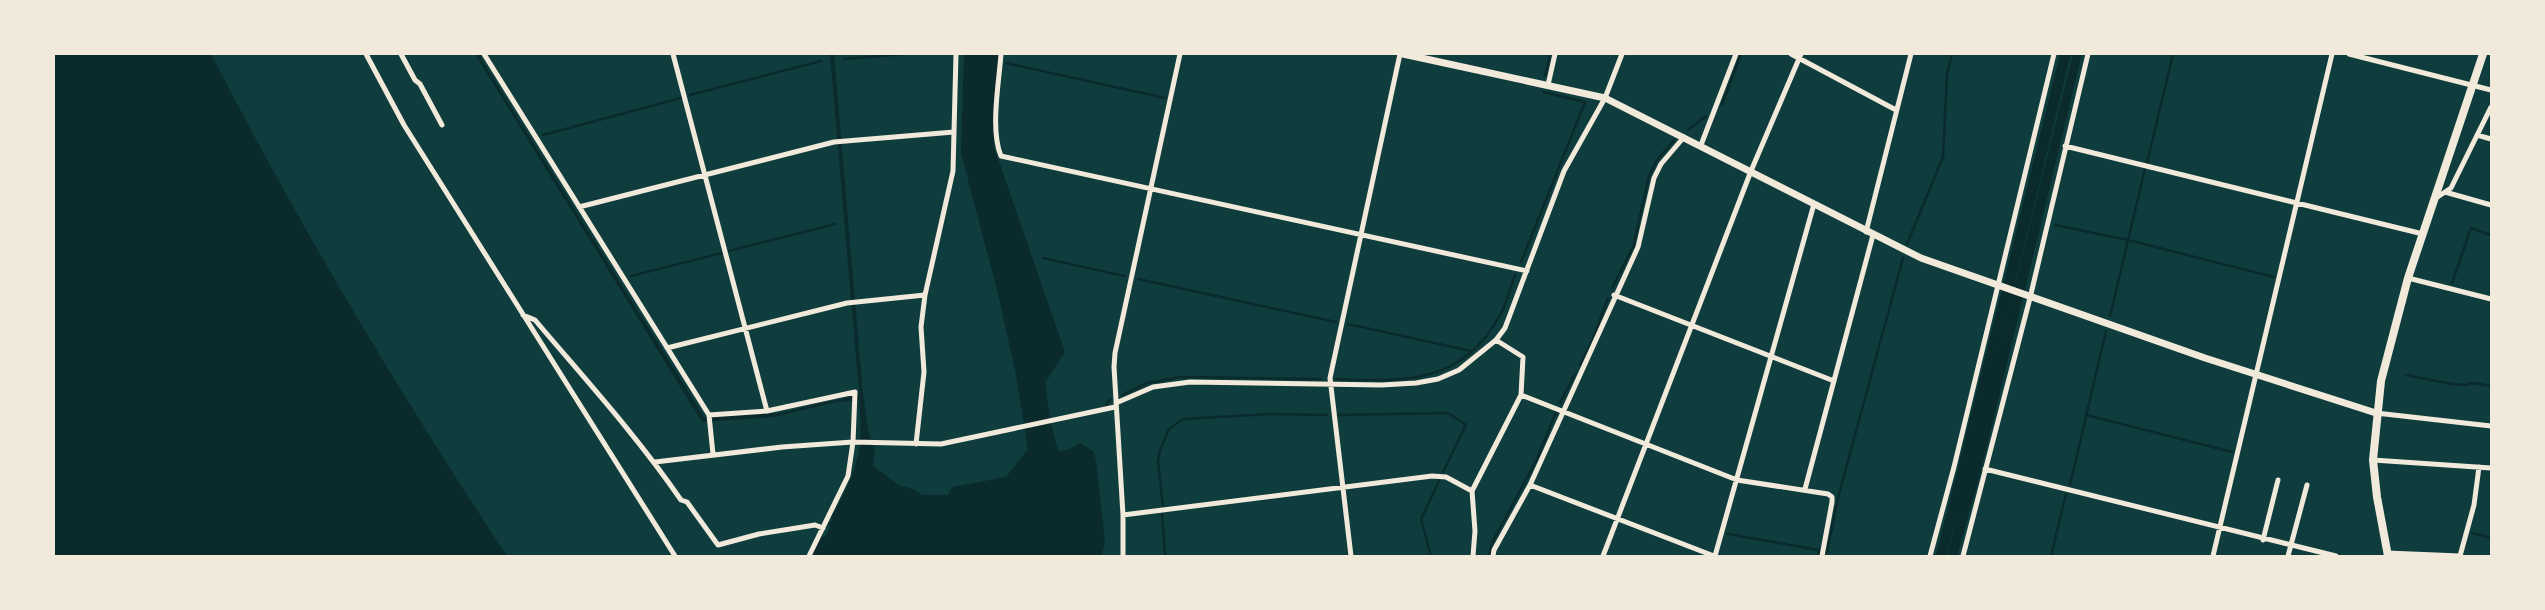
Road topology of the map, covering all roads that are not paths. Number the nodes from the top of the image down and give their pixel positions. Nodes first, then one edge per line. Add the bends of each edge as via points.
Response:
1 (366, 54) edge
2 (401, 54) edge
3 (484, 54) edge
4 (673, 54) edge
5 (956, 54) edge
6 (1001, 54) edge
7 (1180, 54) edge
8 (1402, 54) edge
9 (1555, 54) edge
10 (1622, 54) edge
11 (1736, 54) edge
12 (1791, 54) edge
13 (1912, 54) edge
14 (2054, 54) edge
15 (2088, 54) edge
16 (2332, 54) edge
17 (2349, 54) edge
18 (2483, 54) edge
19 (1800, 56) edge
20 (2473, 84) junction
21 (1548, 85) junction
22 (2491, 90) edge
23 (1605, 98) junction
24 (2491, 107) edge
25 (1896, 110) junction
26 (442, 126) dead end
27 (954, 132) junction
28 (2477, 135) junction
29 (1684, 136) junction
30 (2491, 138) edge
31 (1701, 145) junction
32 (2065, 146) junction
33 (1751, 171) junction
34 (705, 175) junction
35 (1151, 188) junction
36 (2444, 192) junction
37 (2436, 198) junction
38 (2296, 203) junction
39 (1814, 204) junction
40 (2491, 204) edge
41 (579, 207) junction
42 (1870, 233) junction
43 (1361, 234) junction
44 (2424, 234) junction
45 (1527, 271) junction
46 (2408, 278) junction
47 (1998, 287) junction
48 (925, 295) junction
49 (1614, 295) junction
50 (2029, 297) junction
51 (2491, 299) edge
52 (523, 315) junction
53 (1691, 326) junction
54 (746, 329) junction
55 (1496, 340) junction
56 (667, 348) junction
57 (1772, 357) junction
58 (2257, 375) junction
59 (1834, 381) junction
60 (1330, 384) junction
61 (1521, 395) junction
62 (1116, 405) junction
63 (1564, 410) junction
64 (767, 411) junction
65 (2376, 414) junction
66 (709, 415) junction
67 (2491, 426) edge
68 (855, 442) junction
69 (916, 444) junction
70 (1646, 444) junction
71 (713, 454) junction
72 (2373, 460) junction
73 (654, 462) junction
74 (2479, 467) junction
75 (2491, 468) edge
76 (1985, 469) junction
77 (1737, 480) junction
78 (2278, 480) dead end
79 (1530, 485) junction
80 (2307, 485) dead end
81 (1343, 487) junction
82 (1805, 489) junction
83 (1472, 491) junction
84 (1123, 515) junction
85 (1617, 519) junction
86 (823, 528) junction
87 (2220, 529) junction
88 (2263, 540) junction
89 (2290, 546) junction
90 (2387, 555) edge
91 (675, 556) edge
92 (808, 556) edge
93 (1123, 556) edge
94 (1351, 556) edge
95 (1473, 556) edge
96 (1493, 556) edge
97 (1603, 556) edge
98 (1714, 556) edge
99 (1822, 556) edge
100 (1930, 556) edge
101 (1963, 556) edge
102 (2213, 556) edge
103 (2288, 556) edge
104 (2336, 556) edge
105 (2460, 556) edge

1 - 52 street via 404,125
2 - 26 street
3 - 41 street
4 - 34 street
5 - 27 street
6 - 35 street via 996,132 1001,156
7 - 35 street
8 - 21 street
8 - 43 street
9 - 21 street
10 - 23 street
11 - 31 street
12 - 19 street
13 - 25 street
14 - 47 street
15 - 32 street
16 - 38 street
17 - 20 street
18 - 20 main road
19 - 25 street
19 - 33 street
20 - 22 street
20 - 37 main road
21 - 23 street
23 - 29 street
23 - 45 street via 1564,171
24 - 28 street
25 - 42 street
27 - 34 street via 834,142
27 - 48 street via 951,189
28 - 30 street
28 - 36 street via 2451,188
29 - 31 street
29 - 49 street via 1654,178 1638,247
31 - 33 street
32 - 38 street
32 - 50 street
33 - 39 street
33 - 53 street
34 - 41 street
34 - 54 street
35 - 43 street
35 - 62 street via 1115,353
36 - 37 street
36 - 40 street
37 - 44 main road
38 - 44 street
38 - 58 street
39 - 42 street
39 - 57 street
41 - 56 street
42 - 47 street via 1921,258
42 - 59 street
43 - 45 street
43 - 60 street
44 - 46 main road
45 - 55 street via 1505,328
46 - 51 street
46 - 65 main road via 2388,346
47 - 50 street
47 - 100 street
48 - 54 street via 847,303
48 - 69 street via 921,327 924,372
49 - 53 street
49 - 63 street
50 - 58 street
50 - 76 street
52 - 73 street via 535,320
52 - 91 street
53 - 57 street
53 - 70 street
54 - 56 street
54 - 64 street
55 - 60 street via 1474,360 1438,379 1408,384
55 - 61 street via 1523,357
56 - 66 street
57 - 59 street
57 - 77 street
58 - 65 street
58 - 87 street
59 - 82 street
60 - 62 street via 1169,383
60 - 81 street
61 - 63 street
61 - 83 street
62 - 69 street via 940,444
62 - 84 street
63 - 70 street
63 - 79 street
64 - 66 street
64 - 68 street via 855,392
65 - 67 street
65 - 72 main road
66 - 71 street
68 - 69 street
68 - 71 street
68 - 86 street via 848,476
70 - 77 street
70 - 85 street
71 - 73 street
72 - 74 street
72 - 90 main road
73 - 86 street via 718,544 815,525
74 - 75 street
74 - 105 street via 2474,505
76 - 87 street
76 - 101 street
77 - 82 street
77 - 98 street
78 - 88 street
79 - 85 street
79 - 96 street
80 - 89 street
81 - 83 street via 1440,476
81 - 84 street
81 - 94 street
82 - 99 street via 1832,497
83 - 95 street via 1476,531
84 - 93 street
85 - 97 street
85 - 98 street
86 - 92 street
87 - 88 street
87 - 102 street
88 - 89 street
89 - 103 street
89 - 104 street
90 - 105 street

